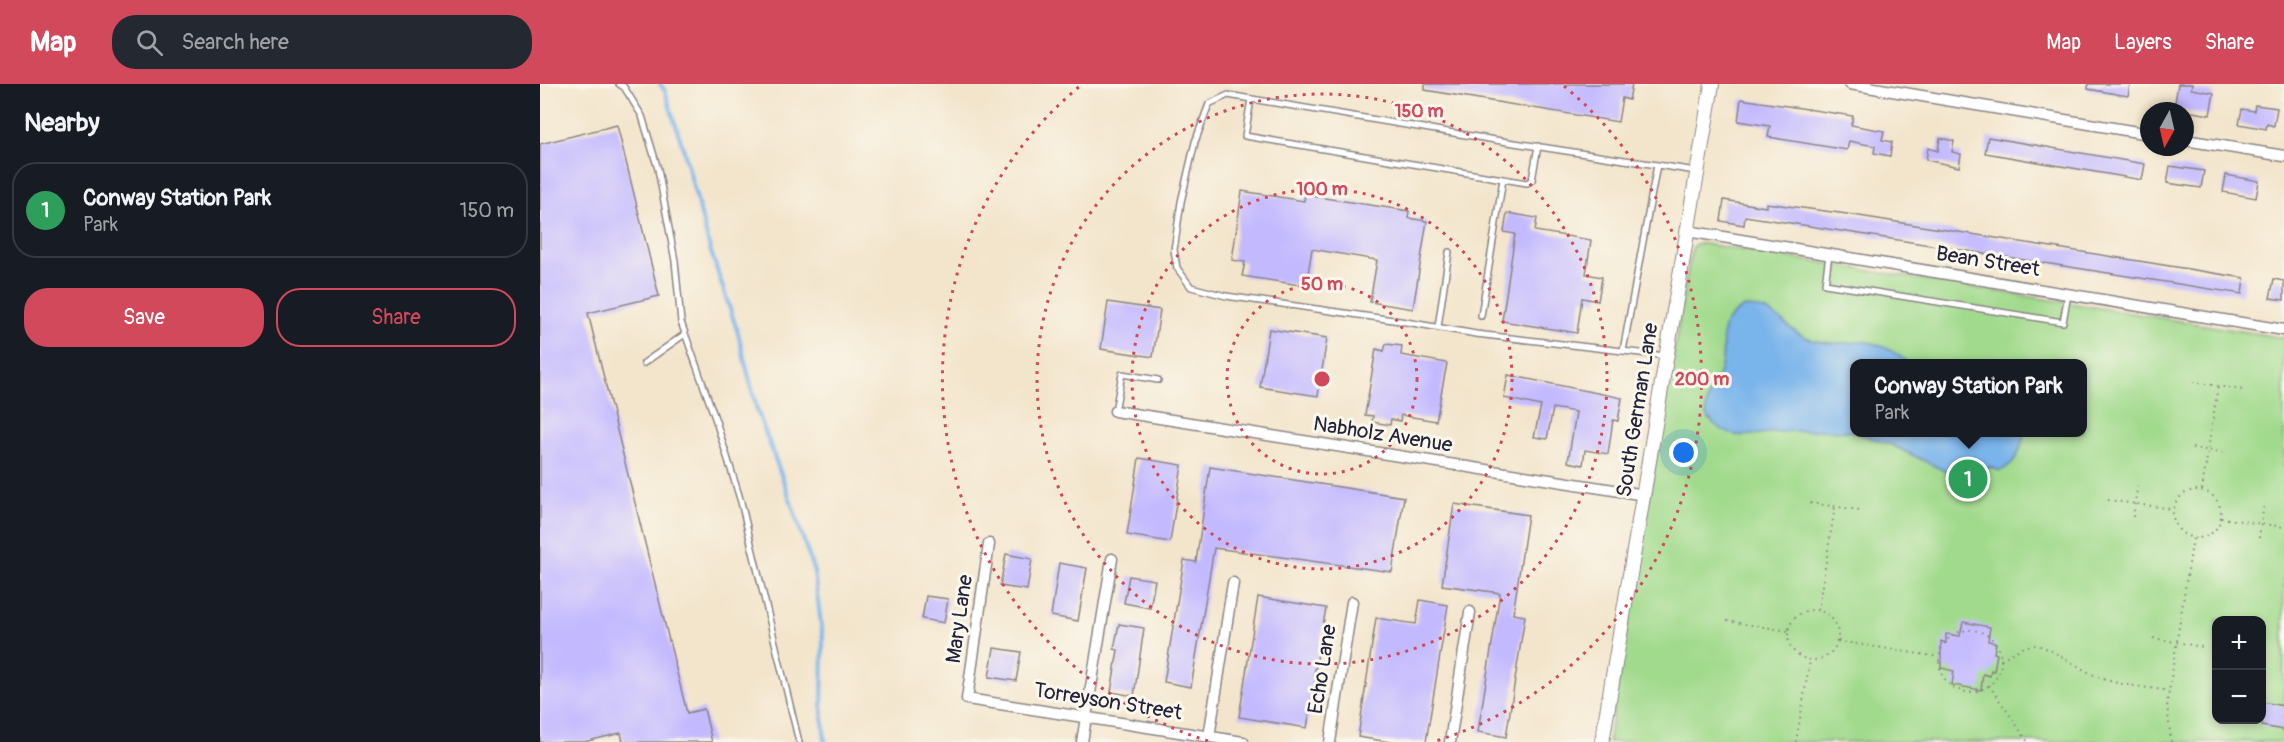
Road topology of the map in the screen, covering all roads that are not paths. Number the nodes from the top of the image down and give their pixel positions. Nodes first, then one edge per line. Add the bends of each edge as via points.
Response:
1 (619, 84) edge
2 (1712, 84) edge
3 (1850, 84) edge
4 (1251, 99) junction
5 (2140, 132) edge
6 (2194, 141) edge
7 (1538, 146) junction
8 (2284, 156) edge
9 (1657, 165) junction
10 (1697, 171) junction
11 (1503, 179) junction
12 (1687, 231) junction
13 (1449, 252) dead end
14 (1829, 255) junction
15 (2067, 294) junction
16 (1481, 316) dead end
17 (1438, 327) junction
18 (2284, 330) edge
19 (686, 334) junction
20 (1623, 351) junction
21 (1666, 356) junction
22 (644, 363) dead end
23 (1158, 380) dead end
24 (1115, 411) joint
25 (1645, 495) junction
26 (989, 544) dead end
27 (1112, 559) dead end
28 (1233, 583) dead end
29 (1352, 602) dead end
30 (1470, 612) dead end
31 (967, 699) joint
32 (1086, 718) junction
33 (1209, 737) junction
34 (800, 742) edge
35 (1082, 742) edge
36 (1243, 742) edge
37 (1330, 742) edge
38 (1450, 742) edge
39 (1602, 742) edge

1 - 19 lane via 642,117 658,169
2 - 10 street, South German Lane
3 - 5 street
4 - 7 lane
4 - 11 lane via 1245,136
4 - 17 lane via 1228,95 1209,104 1196,142 1174,250 1176,268 1191,287 1226,296
6 - 8 street
7 - 9 lane
7 - 11 lane via 1532,180 1527,183
9 - 10 lane
9 - 20 lane
10 - 12 street, South German Lane
11 - 16 lane
12 - 14 street, Bean Street
12 - 21 street, South German Lane
13 - 17 lane
14 - 15 street, Bean Street
14 - 15 lane via 1825,284 2063,322
15 - 18 street, Bean Street
17 - 20 lane
19 - 22 lane
19 - 34 lane via 741,502
20 - 21 lane
21 - 25 street, South German Lane
23 - 24 lane via 1122,374
24 - 25 street, Nabholz Avenue
25 - 39 street, South German Lane
26 - 31 street, Mary Lane
27 - 32 street
28 - 33 street
29 - 37 street, Echo Lane
30 - 38 street
31 - 32 street, Torreyson Street
32 - 33 street, Torreyson Street
32 - 35 street
33 - 36 street, Torreyson Street

